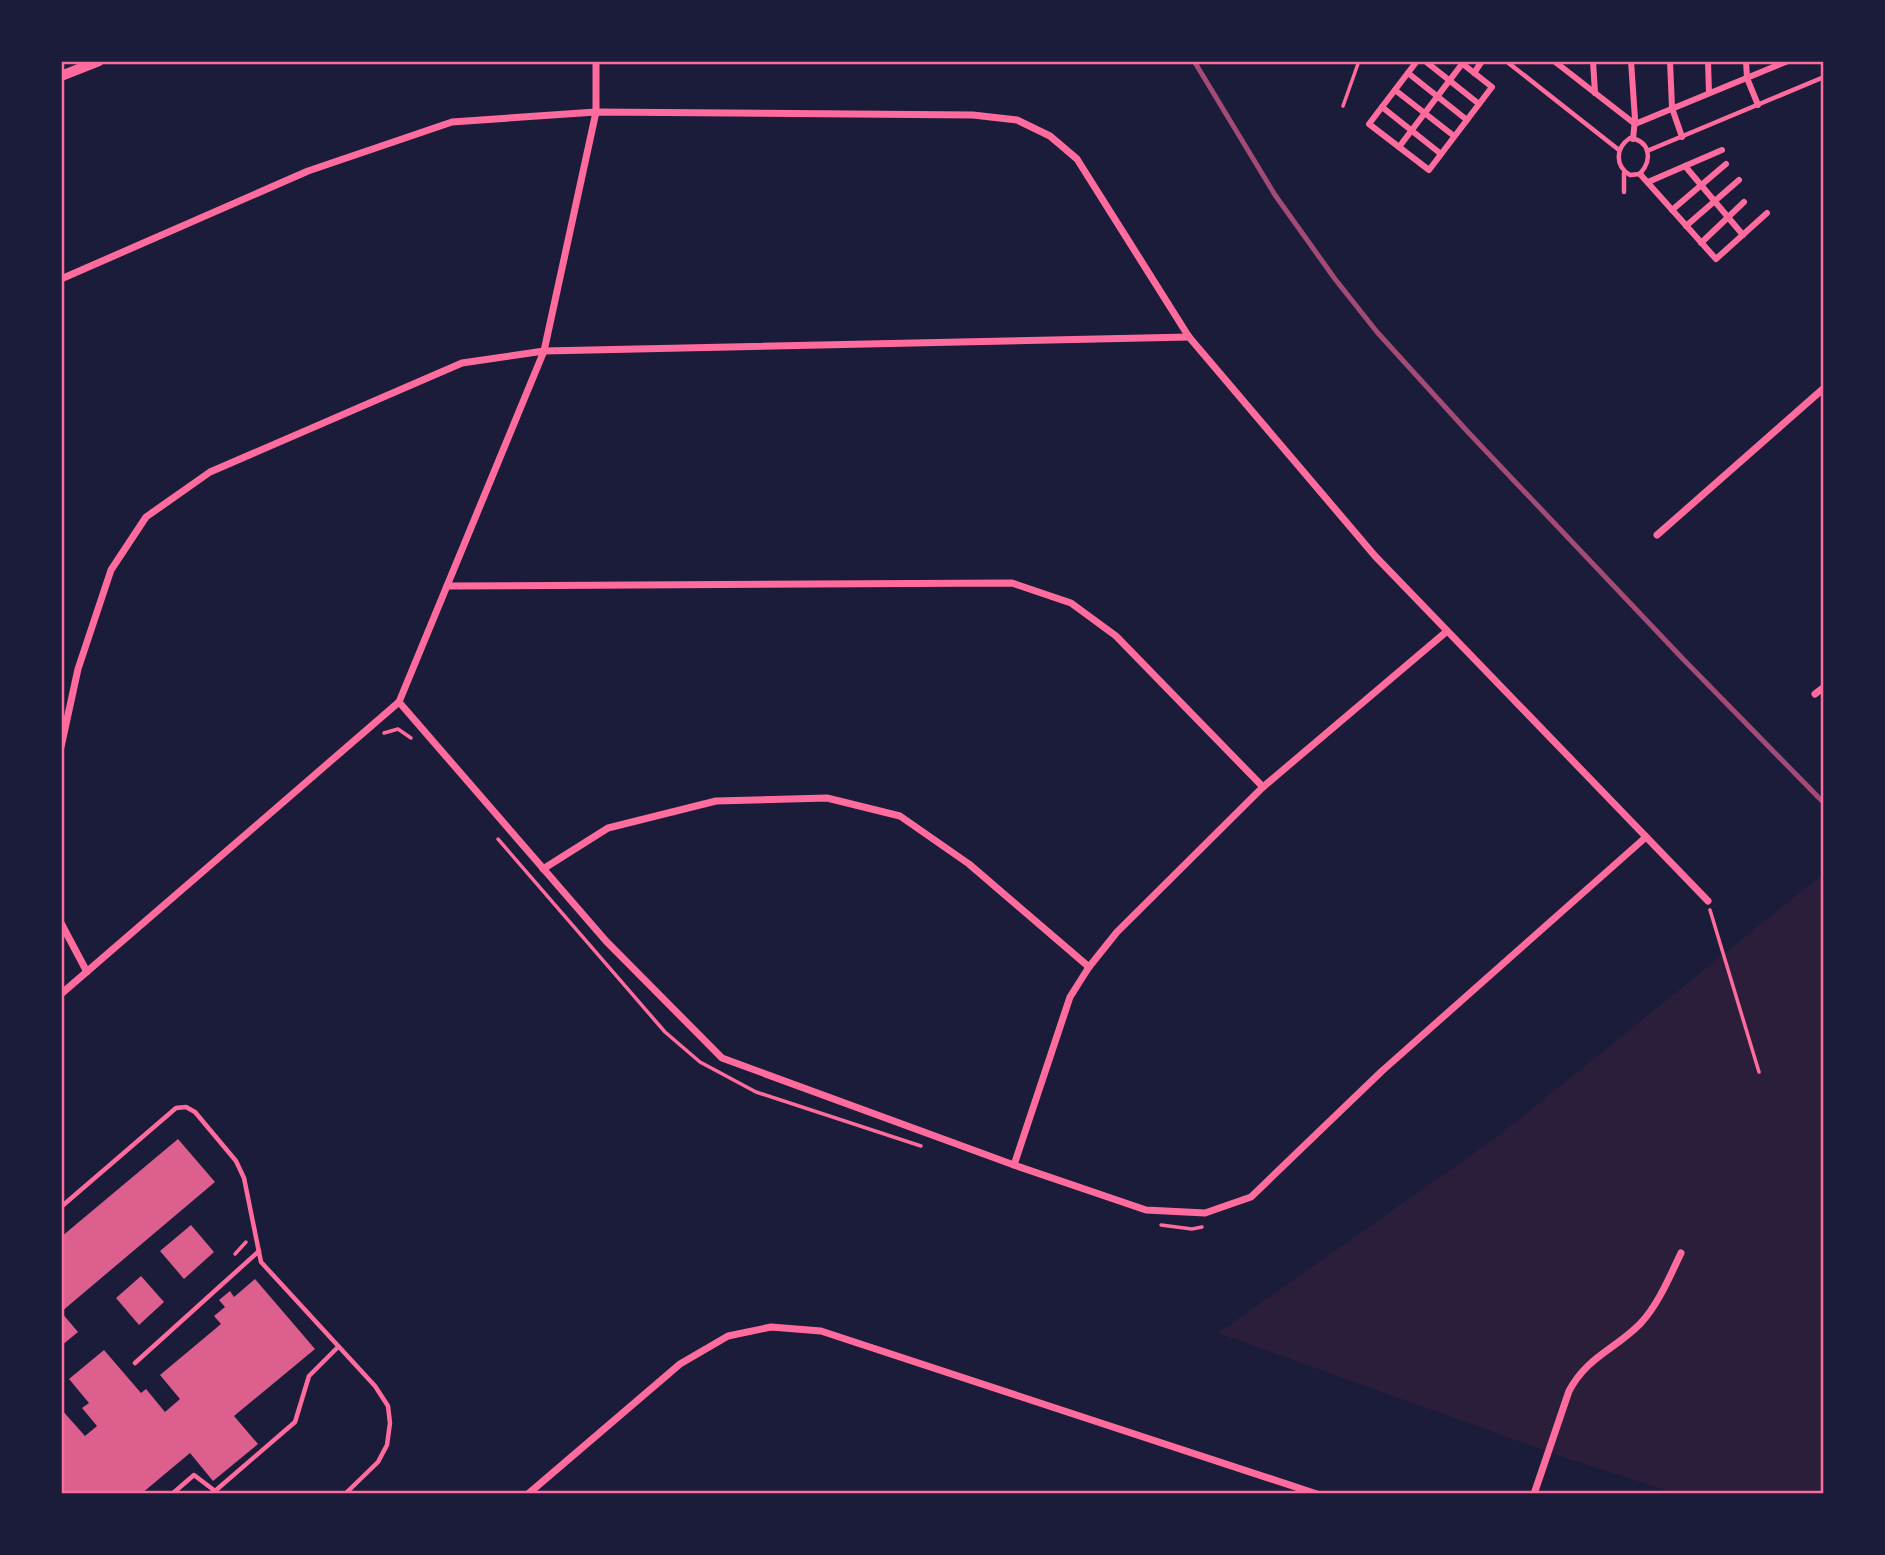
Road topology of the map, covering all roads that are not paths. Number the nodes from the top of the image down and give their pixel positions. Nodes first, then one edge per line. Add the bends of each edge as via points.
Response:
1 (99, 61) edge
2 (596, 61) edge
3 (1417, 61) edge
4 (1425, 61) edge
5 (1482, 61) edge
6 (1506, 61) edge
7 (1593, 61) edge
8 (1632, 61) edge
9 (1670, 61) edge
10 (1707, 61) edge
11 (1745, 61) edge
12 (1461, 62) edge
13 (1555, 62) edge
14 (1785, 62) edge
15 (1408, 73) junction
16 (1474, 73) junction
17 (61, 76) edge
18 (1824, 77) edge
19 (1746, 78) junction
20 (1450, 81) junction
21 (1395, 90) junction
22 (1595, 93) junction
23 (1709, 93) junction
24 (1438, 97) junction
25 (1479, 104) junction
26 (1758, 105) junction
27 (1382, 107) junction
28 (1672, 108) junction
29 (596, 112) junction
30 (1425, 113) junction
31 (1467, 120) junction
32 (1634, 124) junction
33 (1412, 130) junction
34 (1454, 136) junction
35 (1682, 137) junction
36 (1633, 139) junction
37 (1399, 147) junction
38 (1619, 150) junction
39 (1722, 150) dead end
40 (1647, 152) junction
41 (1441, 154) junction
42 (1726, 164) dead end
43 (1685, 166) junction
44 (1624, 172) junction
45 (1640, 174) junction
46 (1739, 180) dead end
47 (1647, 182) junction
48 (1701, 185) junction
49 (1624, 192) dead end
50 (1715, 201) junction
51 (1744, 202) dead end
52 (1672, 210) junction
53 (1767, 213) dead end
54 (1728, 217) junction
55 (1686, 226) junction
56 (1743, 235) junction
57 (1701, 243) junction
58 (61, 279) edge
59 (1189, 337) junction
60 (544, 351) junction
61 (1824, 388) edge
62 (1657, 535) dead end
63 (447, 586) junction
64 (1446, 632) junction
65 (1824, 687) edge
66 (1815, 694) dead end
67 (399, 702) junction
68 (61, 747) edge
69 (1262, 786) junction
70 (1646, 836) junction
71 (543, 869) junction
72 (1708, 901) road end
73 (61, 923) edge
74 (1089, 967) junction
75 (87, 972) junction
76 (61, 994) edge
77 (1014, 1165) junction
78 (61, 1207) edge
79 (260, 1250) junction
80 (1681, 1253) dead end
81 (338, 1347) junction
82 (135, 1363) dead end
83 (172, 1494) edge
84 (345, 1494) edge
85 (528, 1494) edge
86 (1317, 1494) edge
87 (1534, 1494) edge

1 - 17 main road
2 - 29 street
3 - 15 street
4 - 20 street
5 - 16 street
6 - 38 lane
7 - 22 street
8 - 32 street
9 - 28 street
10 - 23 street
11 - 19 street
12 - 16 street
12 - 20 street
13 - 22 street
14 - 19 street
15 - 21 street
15 - 24 street
16 - 25 street via 1492,87
18 - 26 lane
19 - 23 street
19 - 26 street
20 - 24 street
20 - 25 street
21 - 27 street
21 - 30 street
22 - 32 street
23 - 28 street
24 - 30 street
24 - 31 street
25 - 31 street
26 - 35 lane
27 - 33 street
27 - 37 street via 1369,124
28 - 32 street
28 - 35 street
29 - 58 street via 453,122 308,171
29 - 59 street via 974,115 1017,120 1050,136 1077,159
29 - 60 street
30 - 33 street
30 - 34 street
31 - 34 street
32 - 36 street
33 - 37 street
33 - 41 street
34 - 41 street
35 - 40 lane
36 - 38 lane
36 - 40 lane via 1640,140
37 - 41 street via 1429,170
38 - 44 lane
39 - 43 street
40 - 45 lane
42 - 48 street
43 - 47 street
43 - 48 street
44 - 45 lane
44 - 49 lane
45 - 47 street
46 - 50 street
47 - 52 street
48 - 50 street
48 - 52 street
50 - 54 street
50 - 55 street
51 - 54 street
52 - 55 street
53 - 56 street
54 - 56 street
54 - 57 street
55 - 57 street
56 - 57 street via 1716,259
59 - 60 street
59 - 64 street via 1375,556
60 - 63 street
60 - 68 street via 462,363 210,472 146,517 111,569 78,669
61 - 62 street
63 - 67 street
63 - 69 street via 1012,583 1071,603 1116,636
64 - 69 street
64 - 70 street
65 - 66 street
67 - 71 street
67 - 75 street
69 - 74 street via 1117,932
70 - 72 street
70 - 77 street via 1382,1071 1251,1198 1205,1213 1146,1210
71 - 74 street via 608,828 716,801 827,798 900,816 969,864
71 - 77 street via 606,942 722,1058
73 - 75 street
74 - 77 street via 1070,997
75 - 76 street
78 - 79 lane via 176,1108 186,1107 236,1161
79 - 81 lane via 261,1262
79 - 82 lane
80 - 87 street via 1641,1322 1577,1377
81 - 83 lane via 309,1376 295,1422 215,1491 194,1475
81 - 84 lane via 388,1406 390,1423 387,1446 378,1462
85 - 86 street via 680,1364 727,1336 771,1327 821,1331

